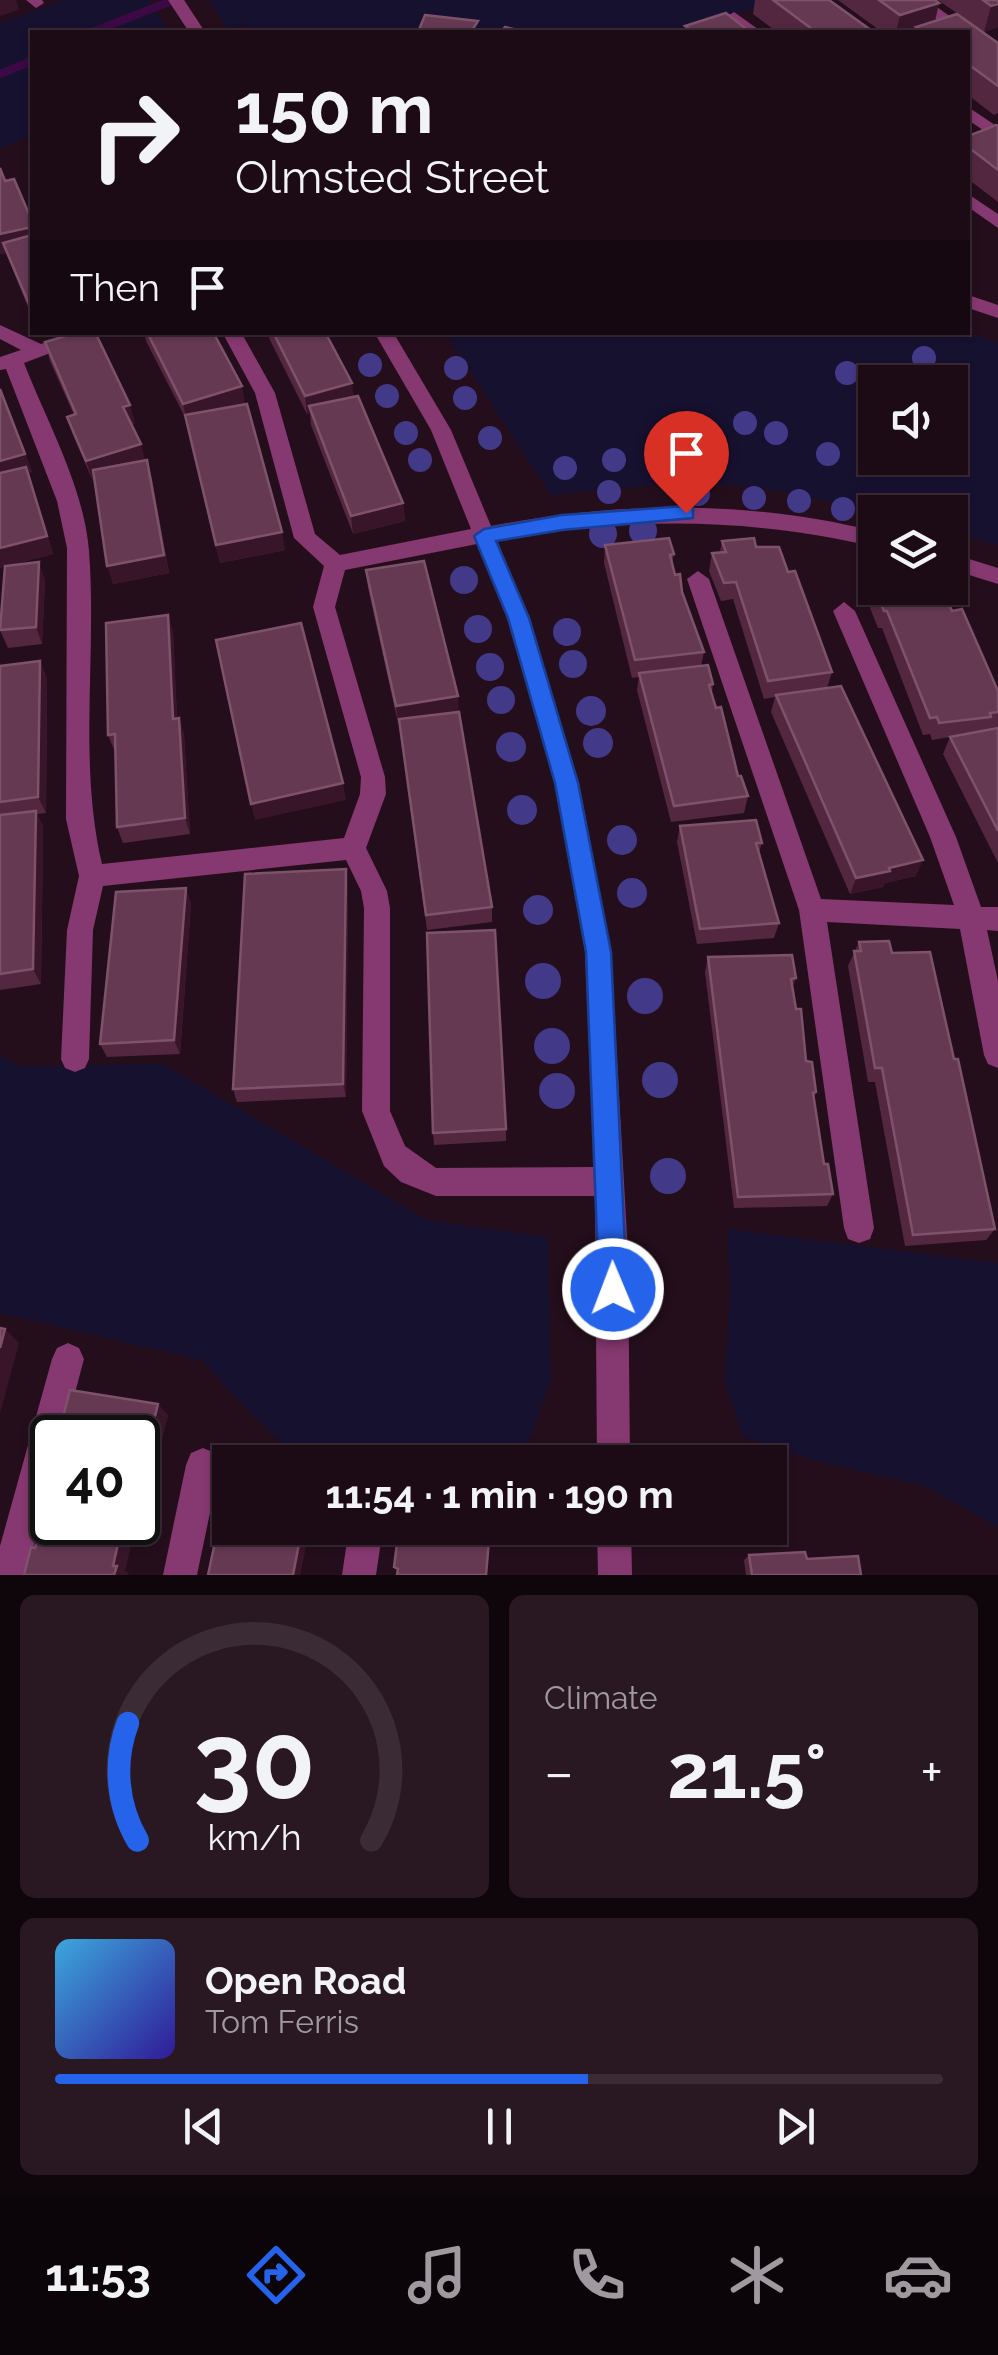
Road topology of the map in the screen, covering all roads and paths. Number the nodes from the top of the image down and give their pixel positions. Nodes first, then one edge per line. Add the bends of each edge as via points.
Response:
1 (176, 0) edge
2 (917, 0) edge
3 (734, 17) edge
4 (195, 30) edge
5 (751, 30) edge
6 (960, 30) edge
7 (970, 37) edge
8 (983, 46) edge
9 (970, 113) edge
10 (997, 132) edge
11 (970, 140) edge
12 (970, 202) edge
13 (998, 224) edge
14 (970, 302) edge
15 (998, 312) edge
16 (0, 331) edge
17 (87, 335) edge
18 (234, 335) edge
19 (384, 335) edge
20 (37, 350) junction
21 (6, 361) edge
22 (484, 536) junction
23 (858, 536) edge
24 (336, 564) junction
25 (968, 567) edge
26 (998, 576) edge
27 (698, 579) dead end
28 (844, 611) dead end
29 (353, 848) junction
30 (92, 876) junction
31 (812, 910) junction
32 (985, 919) edge
33 (998, 1055) edge
34 (75, 1060) dead end
35 (610, 1181) junction
36 (859, 1228) dead end
37 (68, 1359) dead end
38 (614, 1445) edge
39 (202, 1465) dead end
40 (363, 1545) edge
41 (614, 1545) edge
42 (9, 1575) edge
43 (180, 1575) edge
44 (359, 1575) edge
45 (615, 1575) edge

1 - 4 street
2 - 6 street
3 - 5 street
7 - 8 street
9 - 10 street
10 - 11 street
12 - 13 street
14 - 15 street
16 - 20 street
17 - 20 street
18 - 24 street via 264,394 305,538
19 - 22 street via 440,430
20 - 21 street
21 - 30 street via 68,501 78,548 79,818
22 - 23 street via 562,522 686,513 776,519
22 - 24 street
22 - 35 street via 518,618 567,783 598,952
24 - 29 street via 324,607 373,777
25 - 26 street
27 - 31 street
28 - 32 street via 957,871
29 - 30 street
29 - 35 street via 374,892 376,1111 382,1139 396,1160 414,1176 436,1182
30 - 34 street via 80,930
31 - 32 street
31 - 36 street
32 - 33 street
35 - 38 street
37 - 42 street
39 - 43 street
40 - 44 street
41 - 45 street

